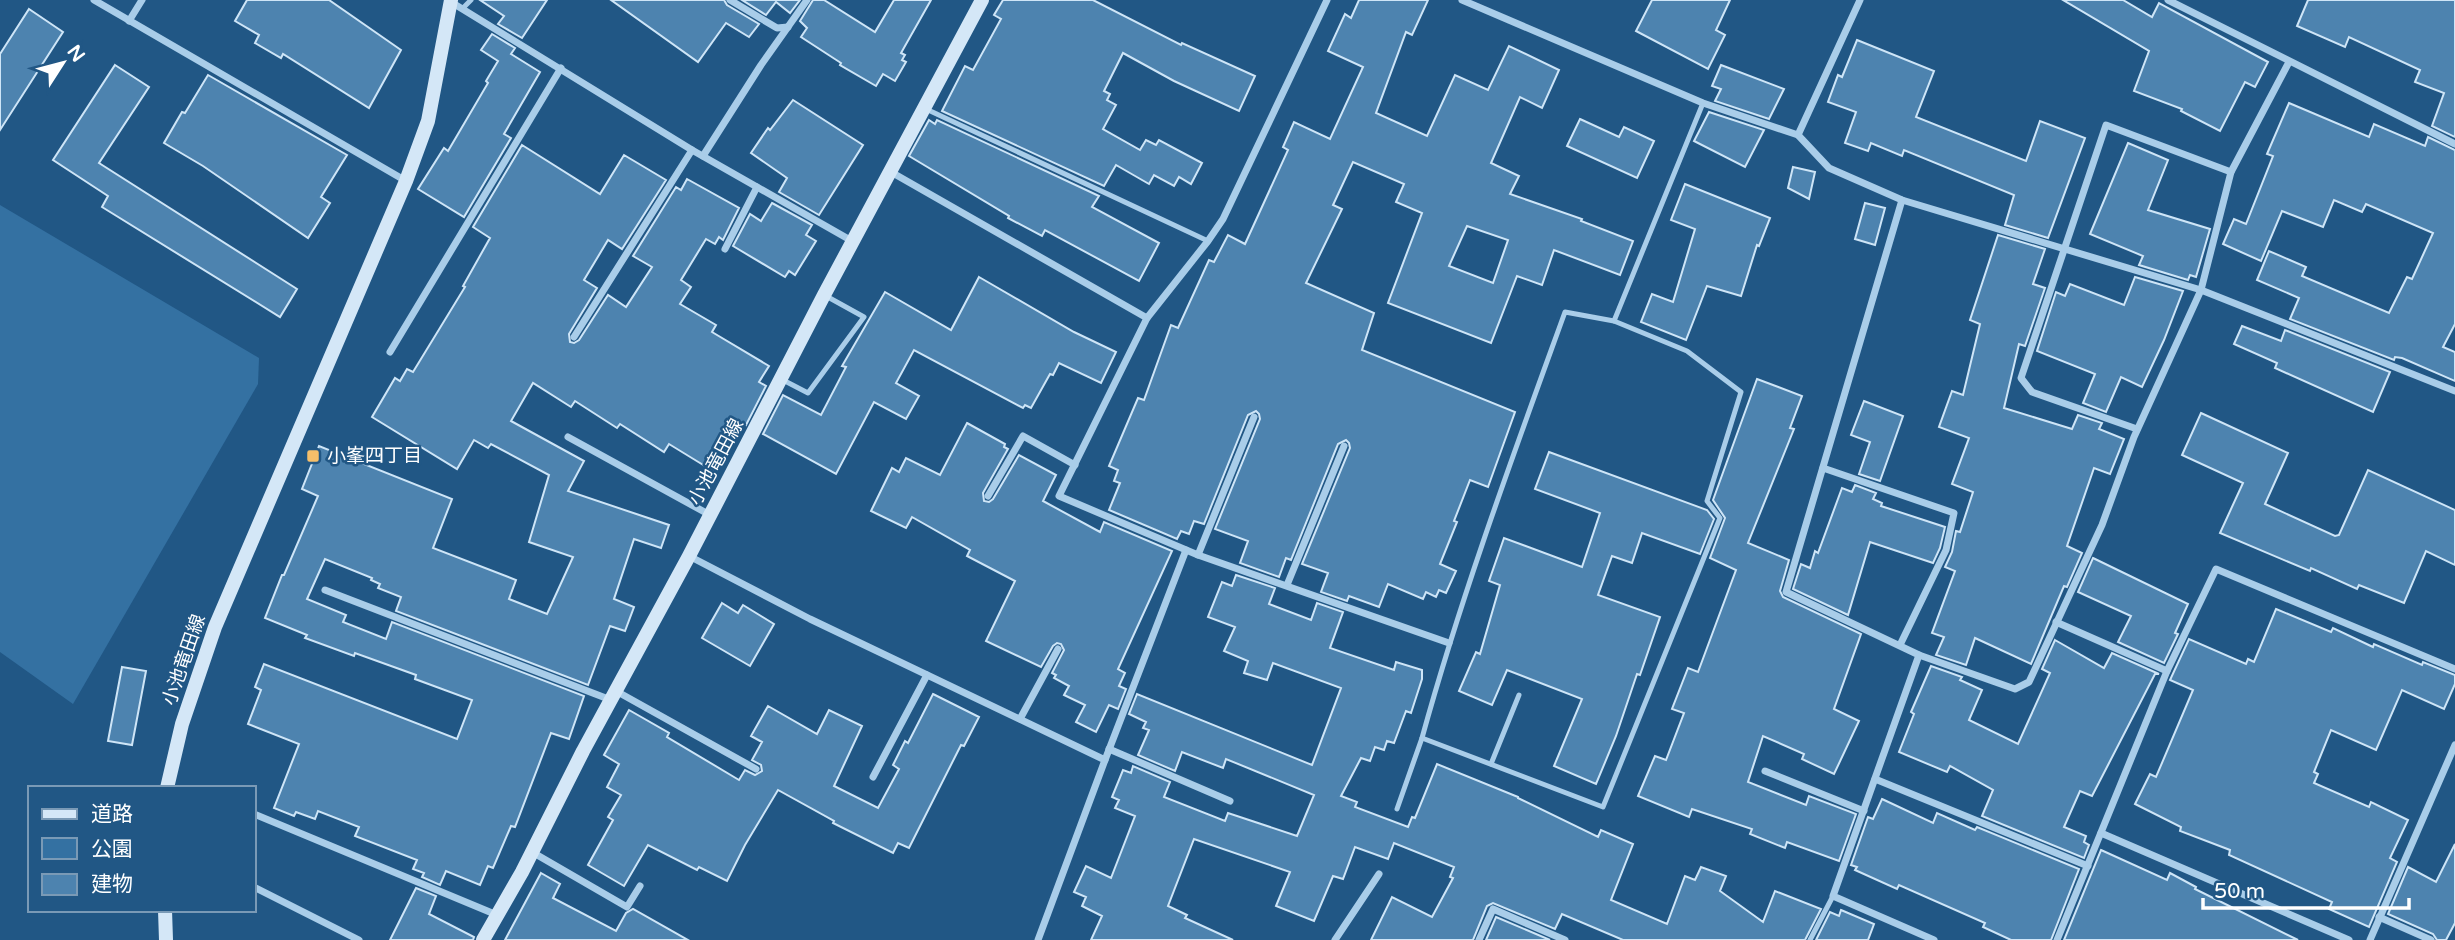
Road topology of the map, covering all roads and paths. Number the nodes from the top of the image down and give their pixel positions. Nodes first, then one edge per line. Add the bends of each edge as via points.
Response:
1 (94, 0) edge
2 (142, 0) edge
3 (471, 0) edge
4 (730, 0) edge
5 (807, 0) edge
6 (982, 0) edge
7 (1327, 0) edge
8 (1462, 0) edge
9 (1860, 0) edge
10 (2168, 0) edge
11 (453, 3) edge
12 (2179, 3) edge
13 (129, 21) junction
14 (788, 27) junction
15 (2289, 62) junction
16 (561, 68) junction
17 (1703, 103) junction
18 (924, 108) junction
19 (1798, 135) junction
20 (2455, 144) edge
21 (692, 150) junction
22 (703, 156) junction
23 (891, 172) junction
24 (2231, 172) junction
25 (406, 181) junction
26 (757, 187) junction
27 (1902, 200) junction
28 (852, 241) junction
29 (1208, 241) junction
30 (2066, 248) junction
31 (724, 249) dead end
32 (2201, 290) junction
33 (824, 295) junction
34 (1147, 318) junction
35 (1614, 321) junction
36 (574, 337) dead end
37 (390, 352) dead end
38 (781, 379) junction
39 (2455, 391) edge
40 (1254, 417) dead end
41 (2137, 429) junction
42 (568, 437) dead end
43 (1344, 446) dead end
44 (1075, 465) junction
45 (1823, 468) junction
46 (988, 496) dead end
47 (710, 515) junction
48 (1186, 550) junction
49 (1198, 555) junction
50 (690, 556) junction
51 (1287, 585) junction
52 (325, 590) dead end
53 (2056, 622) junction
54 (1448, 643) junction
55 (1900, 645) junction
56 (1058, 649) dead end
57 (1919, 655) junction
58 (2455, 670) edge
59 (2167, 671) junction
60 (927, 675) junction
61 (1519, 695) dead end
62 (614, 696) junction
63 (1020, 719) junction
64 (1422, 738) junction
65 (2455, 745) edge
66 (1110, 749) junction
67 (1105, 760) junction
68 (1491, 764) junction
69 (756, 769) dead end
70 (1765, 771) dead end
71 (873, 777) dead end
72 (1875, 779) junction
73 (167, 786) edge
74 (1230, 801) dead end
75 (1397, 809) dead end
76 (1864, 811) junction
77 (256, 815) edge
78 (2101, 833) junction
79 (532, 852) junction
80 (2088, 866) junction
81 (1379, 874) dead end
82 (640, 886) dead end
83 (256, 888) edge
84 (1833, 896) junction
85 (165, 912) edge
86 (498, 915) junction
87 (2379, 917) junction
88 (166, 940) edge
89 (359, 940) edge
90 (483, 940) edge
91 (1038, 940) edge
92 (1335, 940) edge
93 (1479, 940) edge
94 (1565, 940) edge
95 (1810, 940) edge
96 (1934, 940) edge
97 (2057, 940) edge
98 (2349, 940) edge
99 (2370, 940) edge
100 (2431, 940) edge

1 - 13 street
2 - 13 street
3 - 11 lane
4 - 14 street via 777,28
5 - 14 street
6 - 18 main road, 小池竜田線
7 - 29 street via 1223,219
8 - 17 street
9 - 19 street
10 - 12 street
11 - 16 street
11 - 25 main road, 小池竜田線 via 428,121
12 - 15 street
13 - 25 street
14 - 22 street
15 - 20 street
15 - 24 street
16 - 21 street
16 - 37 street
17 - 19 street
17 - 35 lane
18 - 23 main road, 小池竜田線
18 - 29 lane
19 - 27 street via 1829,167
21 - 22 street
21 - 36 street
22 - 26 street
23 - 28 main road, 小池竜田線
23 - 34 street
24 - 30 street via 2106,125
24 - 32 street
25 - 73 main road, 小池竜田線 via 215,627 182,724
26 - 28 street
26 - 31 street
27 - 30 street
27 - 45 street
28 - 33 main road, 小池竜田線
29 - 34 street
30 - 32 street
30 - 41 street via 2021,378 2032,392
32 - 39 street
32 - 41 street
33 - 38 main road, 小池竜田線
33 - 38 lane via 864,317 808,393
34 - 44 street
35 - 54 lane via 1565,312
35 - 68 lane via 1687,351 1741,392 1707,501 1720,518 1603,807
38 - 47 main road, 小池竜田線
40 - 49 street
41 - 53 street via 2102,525
42 - 47 street
43 - 51 street
44 - 46 street via 1023,436
44 - 48 street via 1059,496
45 - 55 street via 1786,592
45 - 55 street via 1954,513 1946,550
47 - 50 main road, 小池竜田線
48 - 49 street
48 - 66 street
49 - 51 street
50 - 60 street
50 - 62 main road, 小池竜田線
51 - 54 street
52 - 62 street
53 - 57 street via 2029,682 2015,689
53 - 59 street
54 - 64 lane
55 - 57 street
56 - 63 street
57 - 72 street
58 - 59 street via 2216,569
59 - 78 street
60 - 63 street
60 - 71 street
61 - 68 lane
62 - 69 street
62 - 79 main road, 小池竜田線
63 - 67 street
64 - 68 lane
64 - 75 lane
65 - 87 street
66 - 67 street
66 - 74 street
67 - 91 street
70 - 76 street
72 - 76 street
72 - 80 street
76 - 84 street
77 - 86 street
78 - 80 street
78 - 98 street
79 - 82 street via 627,907
79 - 86 main road, 小池竜田線
80 - 97 street
81 - 92 street
83 - 89 street
84 - 95 lane
84 - 96 street
85 - 88 main road
86 - 90 main road, 小池竜田線
87 - 99 street
87 - 100 street
93 - 94 street via 1493,909

